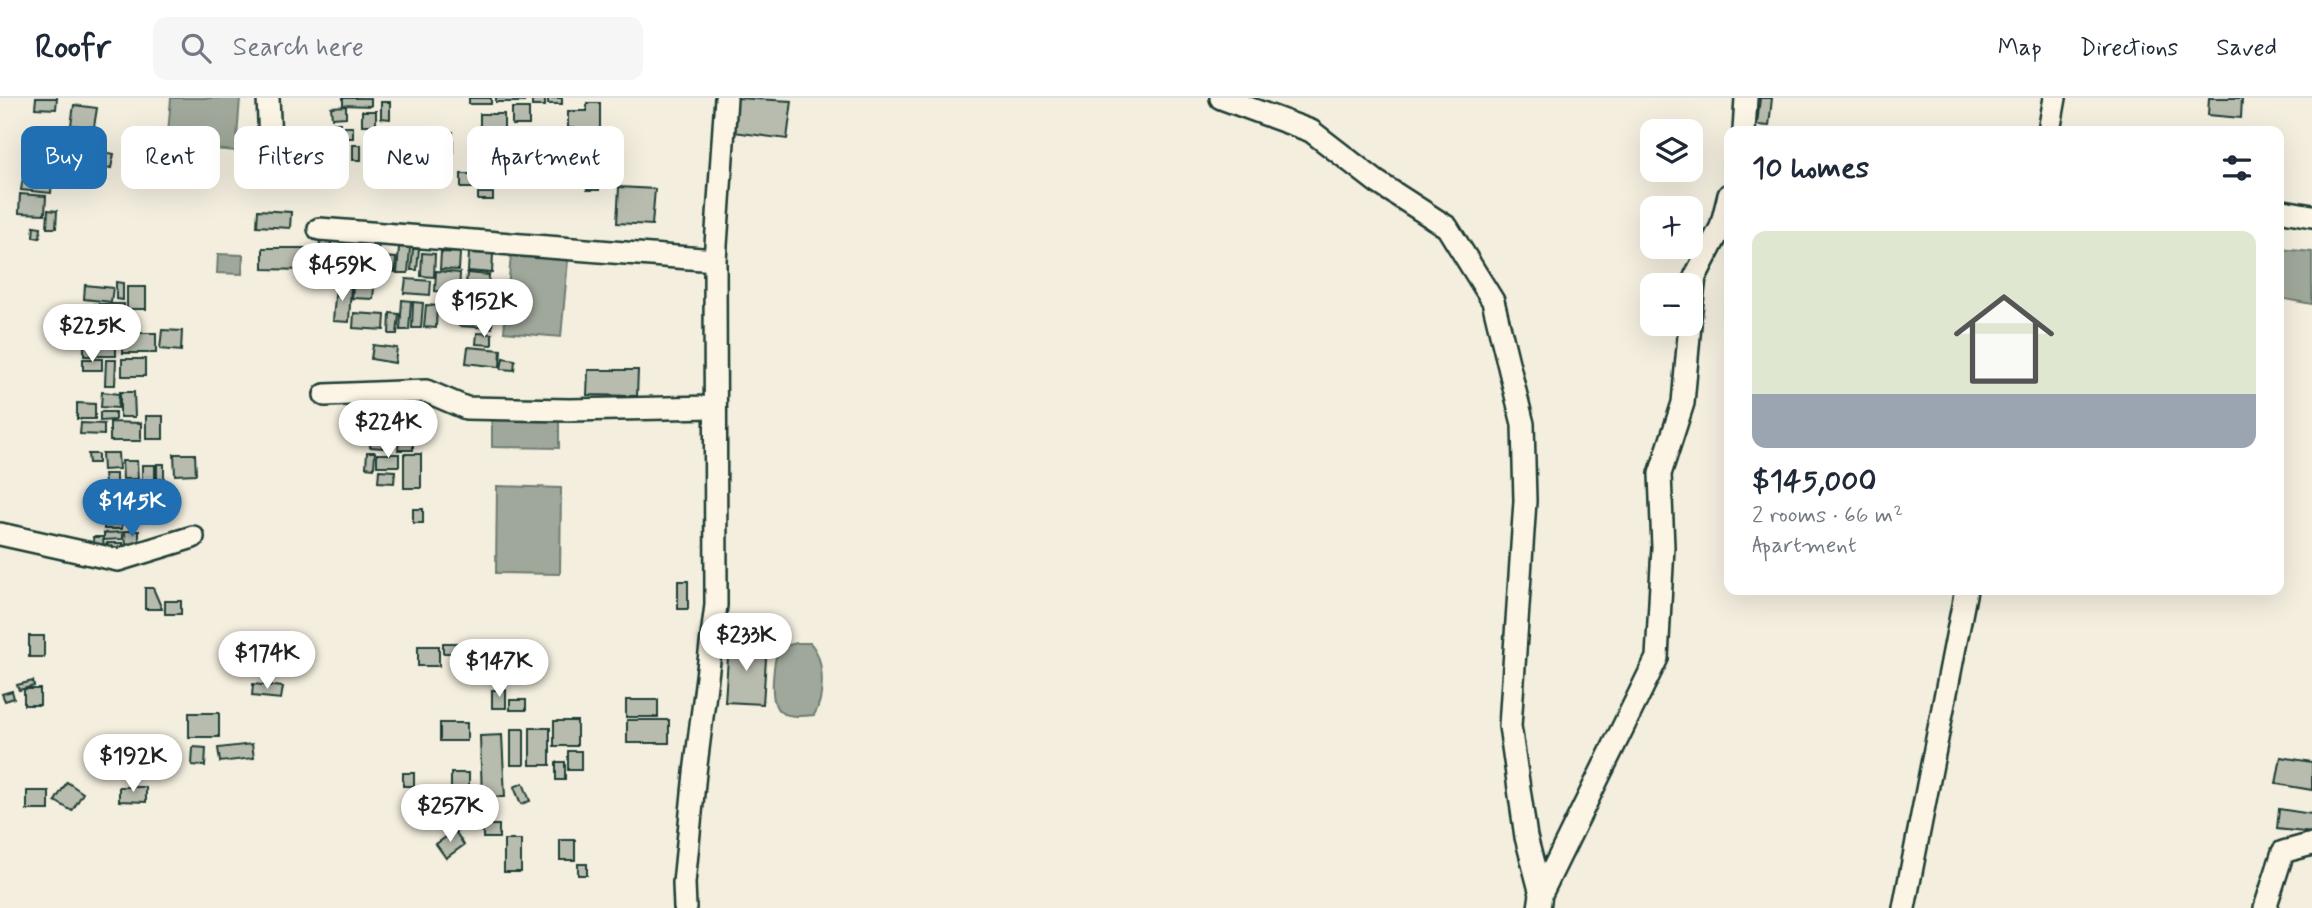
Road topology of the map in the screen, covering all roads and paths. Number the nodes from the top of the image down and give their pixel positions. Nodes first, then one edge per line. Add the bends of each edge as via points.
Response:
1 (268, 98) edge
2 (726, 98) edge
3 (1221, 98) edge
4 (1746, 98) edge
5 (2055, 98) edge
6 (269, 126) edge
7 (1744, 126) edge
8 (2050, 126) edge
9 (2284, 211) edge
10 (1724, 215) edge
11 (2312, 216) edge
12 (319, 229) dead end
13 (715, 260) junction
14 (1697, 273) edge
15 (1689, 336) edge
16 (325, 395) dead end
17 (714, 407) junction
18 (0, 534) edge
19 (193, 537) dead end
20 (1965, 595) edge
21 (2312, 844) edge
22 (1540, 901) edge
23 (685, 908) edge
24 (1904, 908) edge
25 (2264, 908) edge

1 - 6 street
2 - 13 street
3 - 22 street via 1311,131 1377,182 1447,227 1493,301 1523,424 1525,501 1510,726
4 - 7 street
5 - 8 street
9 - 11 street
10 - 14 street
12 - 13 street
13 - 17 street
15 - 22 street via 1684,403 1660,474 1663,547 1657,658
16 - 17 street via 426,391 466,408
17 - 23 street via 716,605 695,773
18 - 19 street via 118,560
20 - 24 street
21 - 25 street via 2283,852

